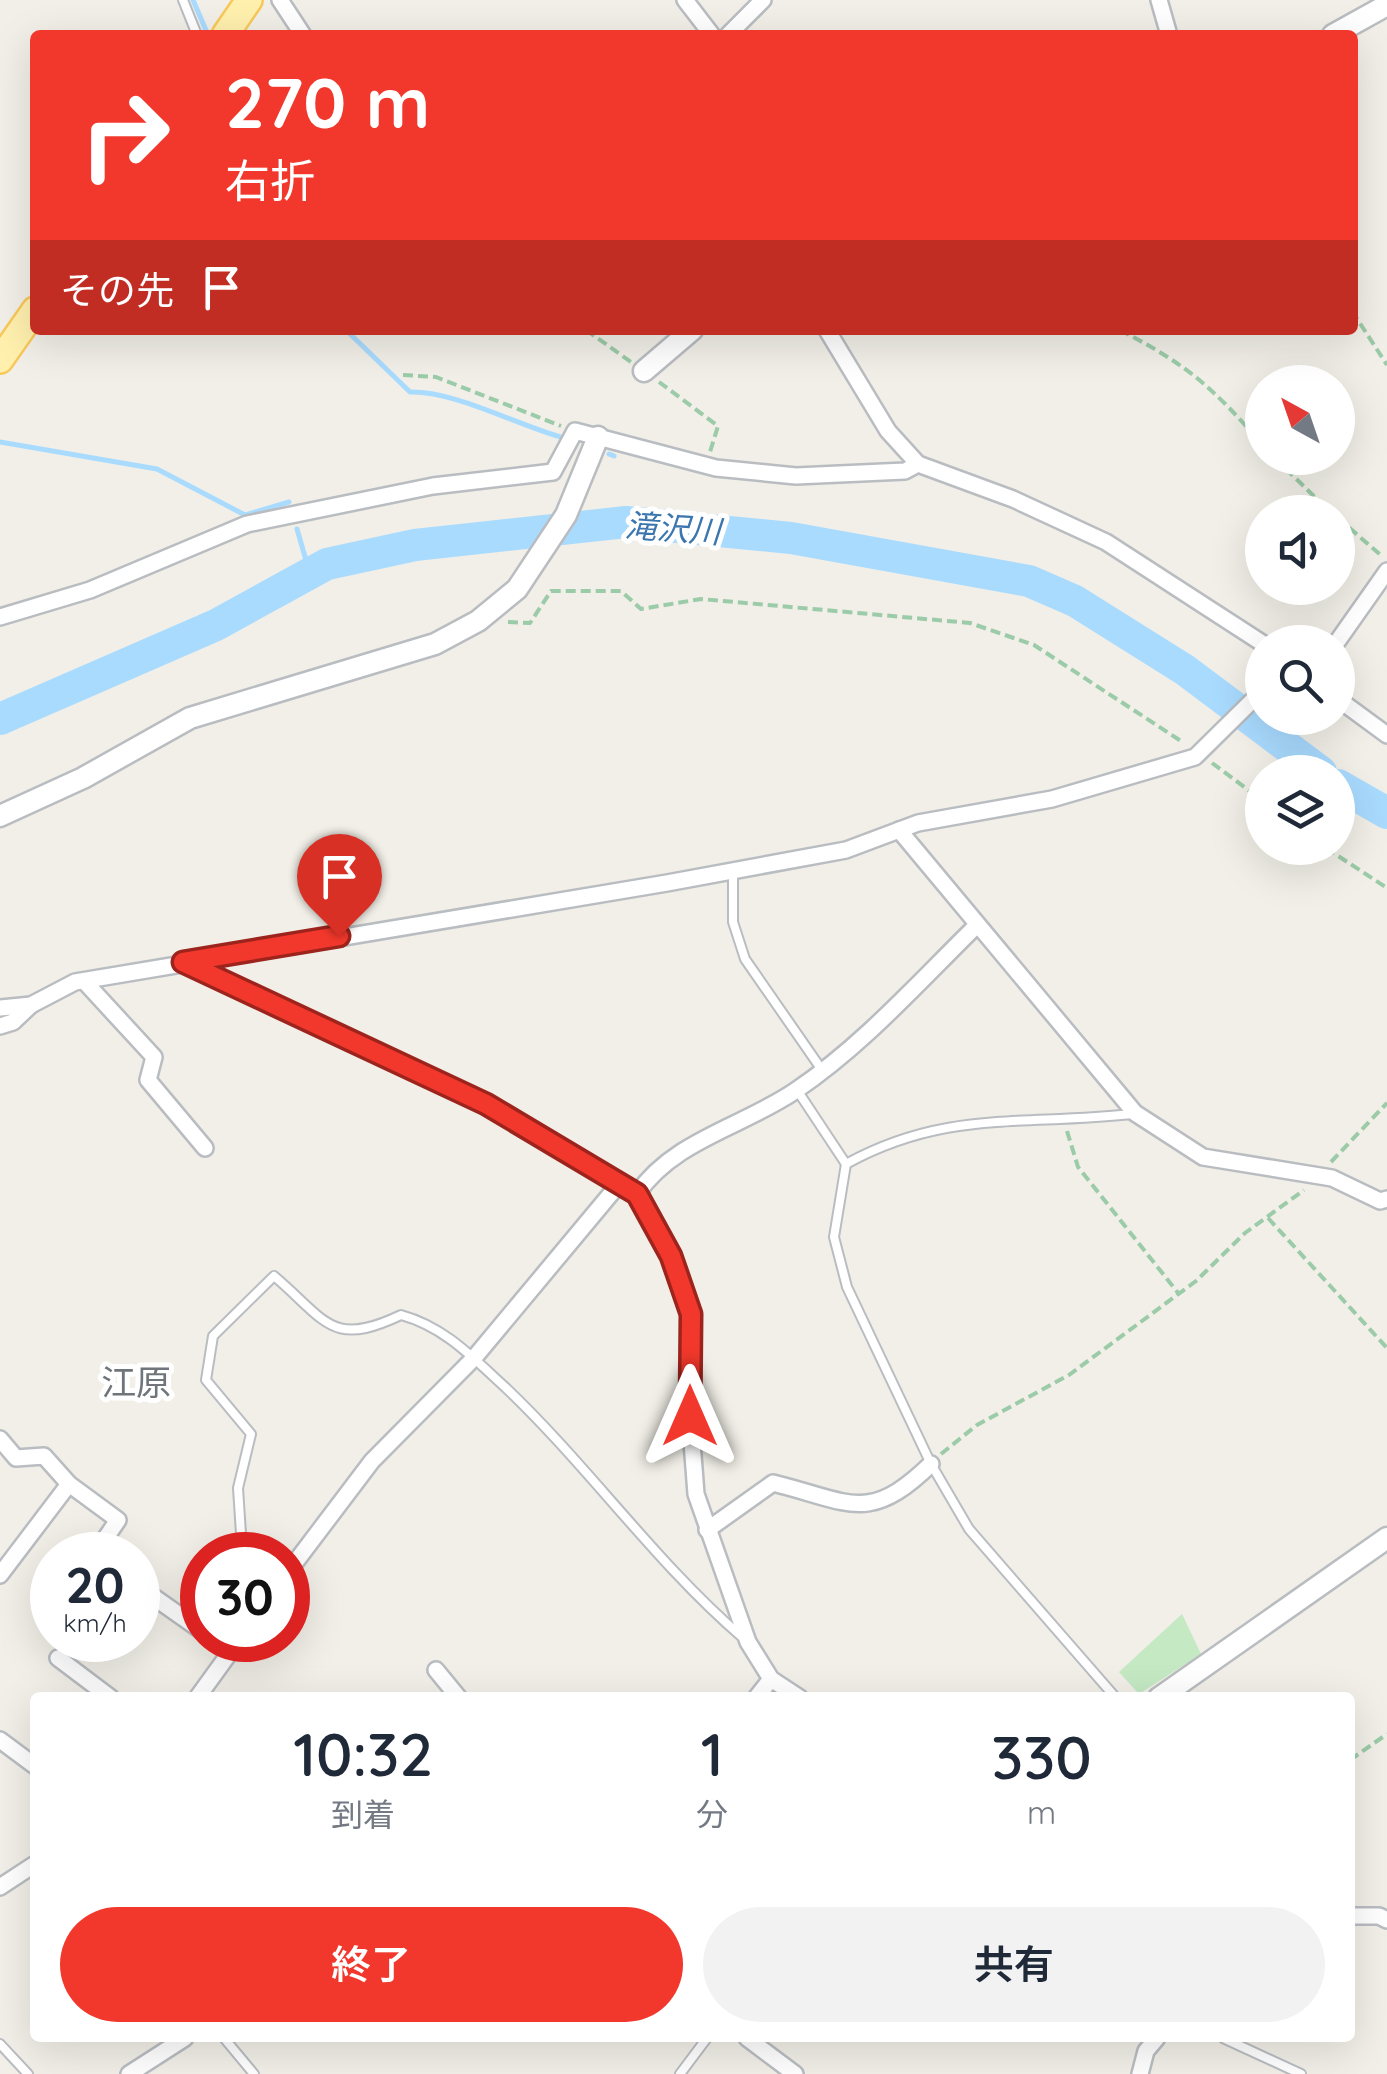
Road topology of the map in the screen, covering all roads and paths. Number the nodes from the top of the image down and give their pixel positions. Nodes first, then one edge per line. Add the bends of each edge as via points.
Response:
1 (183, 0) edge
2 (250, 0) edge
3 (280, 0) edge
4 (686, 0) edge
5 (763, 0) edge
6 (1160, 0) edge
7 (1387, 5) edge
8 (195, 30) edge
9 (229, 30) edge
10 (300, 30) edge
11 (708, 30) edge
12 (733, 30) edge
13 (1168, 30) edge
14 (1342, 30) edge
15 (30, 317) edge
16 (1358, 319) edge
17 (593, 335) edge
18 (686, 335) edge
19 (831, 335) edge
20 (1130, 335) edge
21 (0, 360) edge
22 (1387, 364) edge
23 (644, 371) junction
24 (402, 375) dead end
25 (1245, 424) edge
26 (575, 430) junction
27 (598, 437) junction
28 (918, 464) junction
29 (706, 466) junction
30 (1292, 475) edge
31 (1313, 495) edge
32 (1355, 533) edge
33 (1387, 560) edge
34 (1387, 570) edge
35 (0, 617) edge
36 (478, 621) junction
37 (1348, 625) edge
38 (1245, 632) edge
39 (1245, 708) edge
40 (1355, 711) edge
41 (1387, 735) edge
42 (1203, 749) junction
43 (1245, 785) edge
44 (0, 816) edge
45 (899, 830) junction
46 (1352, 865) edge
47 (733, 870) junction
48 (1387, 888) edge
49 (976, 926) junction
50 (183, 962) junction
51 (84, 981) junction
52 (31, 1005) junction
53 (0, 1008) edge
54 (0, 1026) edge
55 (822, 1070) junction
56 (797, 1090) junction
57 (1387, 1102) edge
58 (1136, 1113) junction
59 (1064, 1121) junction
60 (205, 1148) dead end
61 (846, 1164) junction
62 (1320, 1176) junction
63 (619, 1184) junction
64 (637, 1194) junction
65 (1387, 1199) edge
66 (1268, 1218) junction
67 (1180, 1294) junction
68 (1387, 1348) edge
69 (474, 1358) junction
70 (0, 1439) edge
71 (931, 1464) junction
72 (69, 1484) junction
73 (707, 1530) junction
74 (110, 1532) edge
75 (241, 1532) edge
76 (1387, 1538) edge
77 (310, 1543) edge
78 (0, 1575) edge
79 (748, 1642) junction
80 (63, 1662) edge
81 (223, 1662) edge
82 (436, 1670) dead end
83 (770, 1679) junction
84 (103, 1692) edge
85 (202, 1692) edge
86 (449, 1692) edge
87 (760, 1692) edge
88 (791, 1692) edge
89 (1111, 1692) edge
90 (1168, 1692) edge
91 (1387, 1734) edge
92 (0, 1740) edge
93 (1355, 1756) edge
94 (30, 1762) edge
95 (30, 1867) edge
96 (0, 1888) edge
97 (1355, 1916) edge
98 (1387, 1920) edge
99 (179, 2042) edge
100 (227, 2042) edge
101 (704, 2042) edge
102 (752, 2042) edge
103 (1154, 2042) edge
104 (1232, 2042) edge
105 (0, 2044) edge
106 (28, 2074) edge
107 (129, 2074) edge
108 (254, 2074) edge
109 (680, 2074) edge
110 (795, 2074) edge
111 (1140, 2074) edge
112 (1301, 2074) edge

1 - 8 lane
2 - 9 main road
3 - 10 street
4 - 11 street
5 - 12 street
6 - 13 street
7 - 14 street
15 - 21 main road
16 - 22 path
17 - 23 path
18 - 23 street
19 - 28 street via 888,431
20 - 25 path via 1182,362
23 - 29 path via 718,426
24 - 26 path via 436,377
26 - 27 street
26 - 35 street via 554,472 433,486 247,524 90,590
27 - 29 street
27 - 36 street via 566,516 517,588
28 - 29 street via 905,471 796,476
28 - 38 street via 1106,542
30 - 31 path
32 - 33 path
34 - 37 street
36 - 42 path via 530,623 551,592 621,590 640,609 701,599 970,624 1034,645
36 - 44 street via 435,644 190,718
39 - 42 street
40 - 41 street
42 - 43 path
42 - 45 street via 1176,764 1052,799
45 - 47 street via 846,850
45 - 49 street
46 - 48 path
47 - 50 street
47 - 55 lane via 733,922 745,959
49 - 55 street
49 - 58 street
50 - 51 street
50 - 63 street via 486,1104
51 - 52 street
51 - 60 street via 154,1057 148,1080
52 - 53 street
52 - 54 street
55 - 56 street
56 - 61 lane
56 - 64 street via 654,1170
57 - 62 path
58 - 59 lane
58 - 62 street via 1203,1157
59 - 61 lane via 963,1122 909,1134
59 - 67 path via 1078,1167
61 - 71 lane via 834,1236 847,1287
62 - 65 street
62 - 66 path
63 - 64 street
63 - 69 street
64 - 73 street via 671,1256 691,1314 692,1467
66 - 67 path
66 - 68 path
67 - 71 path via 1070,1375 977,1425
69 - 75 lane via 437,1327 401,1315 360,1333 343,1332 274,1276 213,1336 206,1380 250,1434 238,1488
69 - 77 street via 372,1462
69 - 79 lane
70 - 72 street via 16,1458 44,1456
71 - 73 street via 899,1495 879,1503 774,1483
71 - 89 lane via 968,1529
72 - 74 street via 118,1520
72 - 78 street
73 - 79 street
76 - 90 street
79 - 83 street
80 - 84 street
81 - 85 street
82 - 86 street
83 - 87 street
83 - 88 street
91 - 93 path
92 - 94 street
95 - 96 street
97 - 98 street
99 - 107 street
100 - 108 lane
101 - 109 lane
102 - 110 street
103 - 111 street
104 - 112 lane
105 - 106 lane

